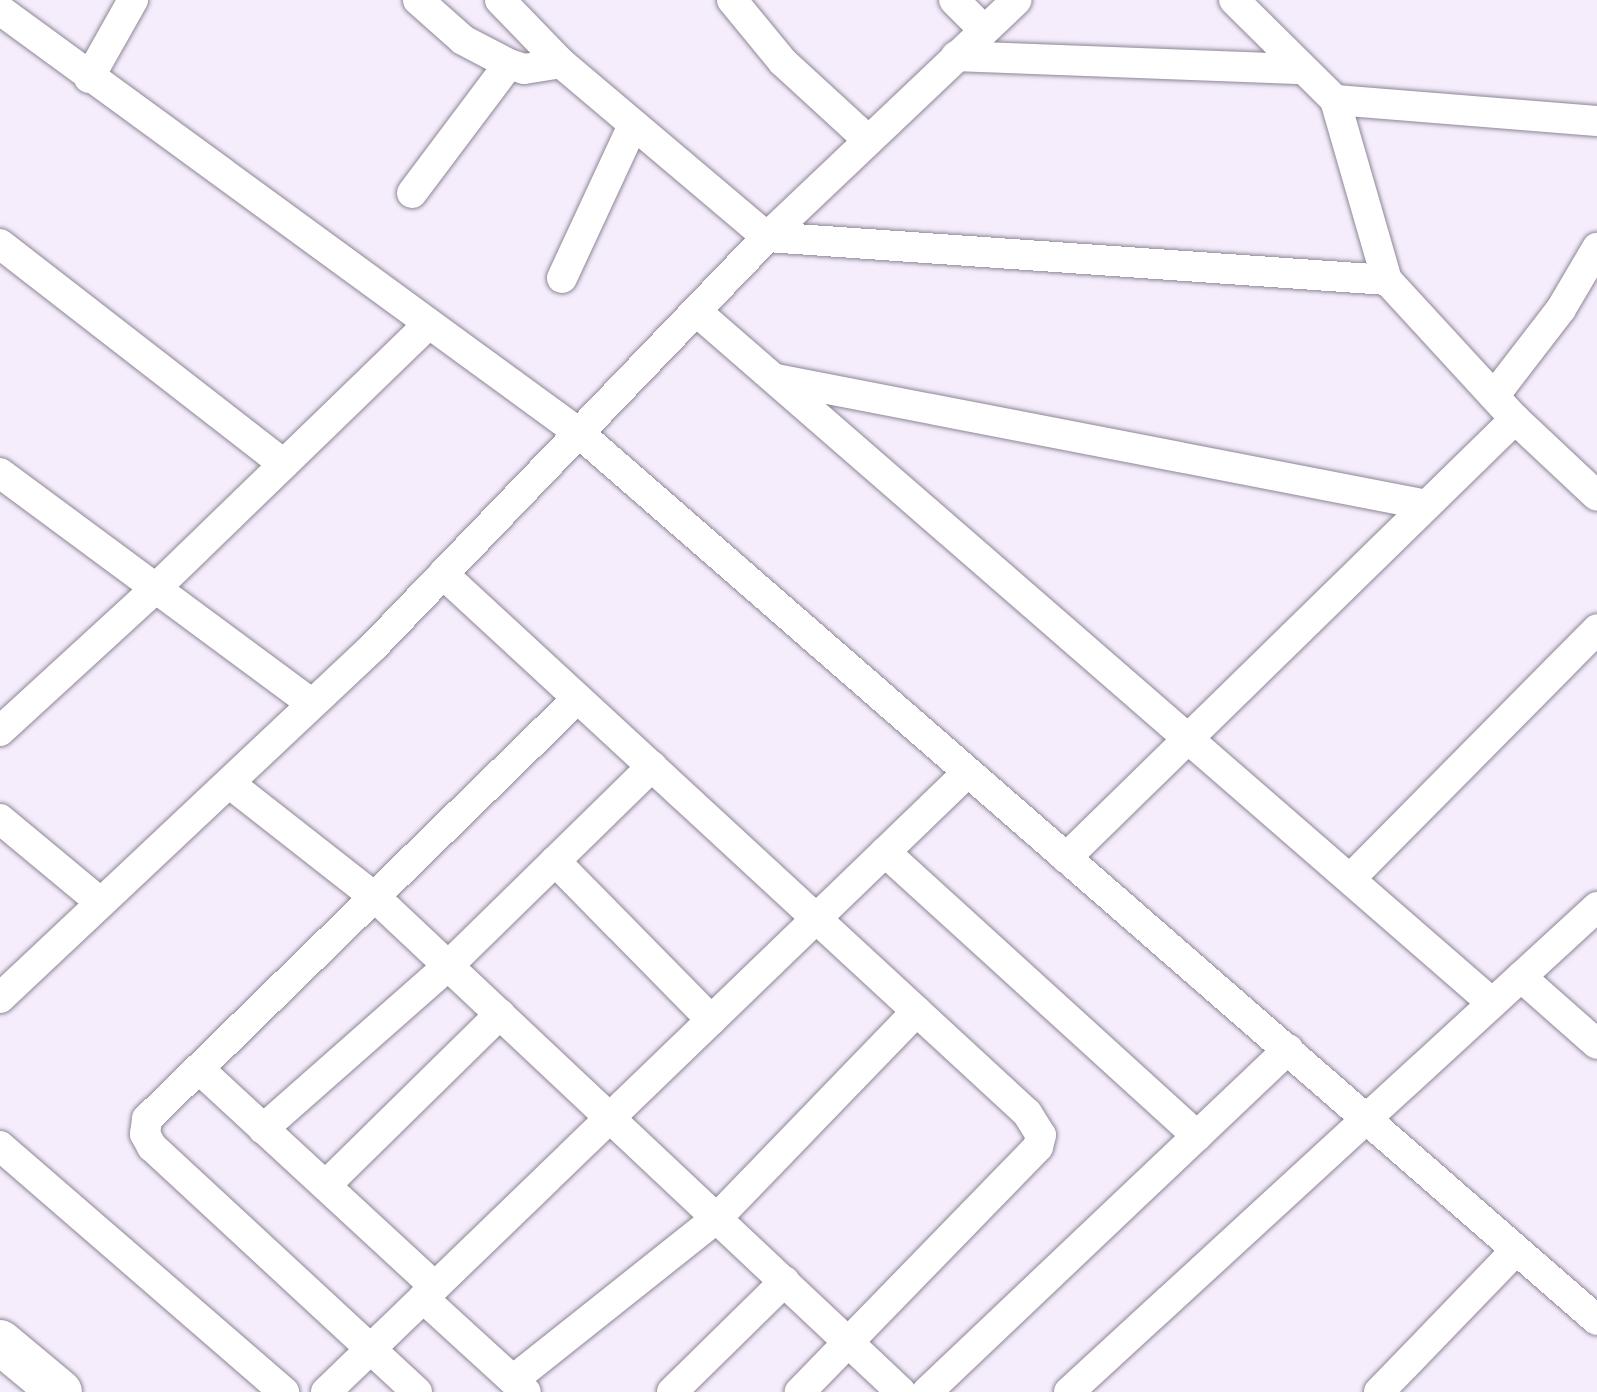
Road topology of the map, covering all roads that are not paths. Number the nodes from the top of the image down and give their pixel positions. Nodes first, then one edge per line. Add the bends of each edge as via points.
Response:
1 (418, 0) edge
2 (732, 0) edge
3 (954, 0) edge
4 (1017, 0) edge
5 (1234, 0) edge
6 (502, 1) edge
7 (122, 5) edge
8 (0, 10) edge
9 (984, 30) junction
10 (956, 56) junction
11 (561, 63) junction
12 (509, 64) junction
13 (1302, 69) junction
14 (89, 78) junction
15 (1335, 100) junction
16 (1597, 121) edge
17 (633, 125) junction
18 (868, 140) junction
19 (412, 193) dead end
20 (767, 237) junction
21 (0, 244) edge
22 (1597, 248) edge
23 (562, 278) dead end
24 (1387, 280) junction
25 (696, 311) junction
26 (428, 324) junction
27 (774, 378) junction
28 (1494, 396) junction
29 (1515, 419) junction
30 (579, 433) junction
31 (284, 464) junction
32 (0, 473) edge
33 (1597, 496) edge
34 (1427, 505) junction
35 (443, 574) junction
36 (156, 588) junction
37 (1597, 629) edge
38 (578, 698) junction
39 (312, 704) junction
40 (0, 731) edge
41 (1188, 736) junction
42 (652, 766) junction
43 (967, 773) junction
44 (229, 783) junction
45 (0, 819) edge
46 (885, 852) junction
47 (1066, 858) junction
48 (555, 861) junction
49 (1351, 878) junction
50 (377, 899) junction
51 (101, 903) junction
52 (1597, 907) edge
53 (817, 918) junction
54 (447, 967) junction
55 (1521, 977) junction
56 (0, 998) edge
57 (1492, 1003) junction
58 (917, 1011) junction
59 (500, 1014) junction
60 (711, 1020) junction
61 (1597, 1044) edge
62 (1288, 1049) junction
63 (199, 1069) junction
64 (612, 1116) junction
65 (1366, 1116) junction
66 (263, 1129) junction
67 (1197, 1136) junction
68 (0, 1146) edge
69 (326, 1185) junction
70 (718, 1217) junction
71 (1516, 1250) junction
72 (785, 1281) junction
73 (429, 1292) junction
74 (1597, 1320) edge
75 (0, 1342) edge
76 (848, 1342) junction
77 (370, 1349) junction
78 (519, 1386) edge
79 (60, 1392) edge
80 (284, 1392) edge
81 (326, 1392) edge
82 (417, 1392) edge
83 (672, 1392) edge
84 (800, 1392) edge
85 (901, 1392) edge
86 (927, 1392) edge
87 (1069, 1392) edge
88 (1379, 1392) edge

1 - 12 street via 463,40
2 - 18 street via 783,62
3 - 9 street
4 - 9 street
5 - 13 street
6 - 11 street
7 - 14 street
8 - 14 street
9 - 10 street
10 - 13 street
10 - 18 street
11 - 12 street via 524,69
11 - 17 street
12 - 19 street
13 - 15 street
14 - 26 street
15 - 16 street
15 - 24 street
17 - 20 street
17 - 23 street
18 - 20 street
20 - 24 street
20 - 25 street
21 - 31 street
22 - 28 street via 1561,309
24 - 28 street
25 - 27 street
25 - 30 street
26 - 30 street
26 - 31 street
27 - 34 street
27 - 41 street
28 - 29 street
29 - 33 street
29 - 34 street
30 - 35 street
30 - 43 street
31 - 36 street
32 - 36 street
34 - 41 street
35 - 38 street
35 - 39 street
36 - 39 street
36 - 40 street
37 - 49 street
38 - 42 street
38 - 50 street
39 - 44 street
41 - 47 street
41 - 49 street
42 - 48 street
42 - 53 street
43 - 46 street
43 - 47 street
44 - 50 street
44 - 51 street
45 - 51 street
46 - 53 street
46 - 67 street
47 - 62 street
48 - 54 street
48 - 60 street
49 - 57 street
50 - 54 street
50 - 63 street
51 - 56 street
52 - 55 street
53 - 58 street
53 - 60 street
54 - 59 street
54 - 66 street
55 - 57 street
55 - 61 street
57 - 65 street
58 - 70 street
58 - 76 street via 1027,1113 1041,1135 1038,1147
59 - 64 street
59 - 69 street
60 - 64 street
62 - 65 street
62 - 67 street
63 - 66 street
63 - 77 street via 147,1119 145,1134 152,1147
64 - 70 street
64 - 73 street
65 - 71 street
65 - 87 street
66 - 69 street
67 - 86 street
68 - 80 street
69 - 73 street
70 - 72 street
70 - 78 street
71 - 74 street
71 - 88 street
72 - 76 street
72 - 83 street
73 - 77 street
73 - 78 street
75 - 79 street
76 - 84 street
76 - 85 street
77 - 81 street
77 - 82 street

